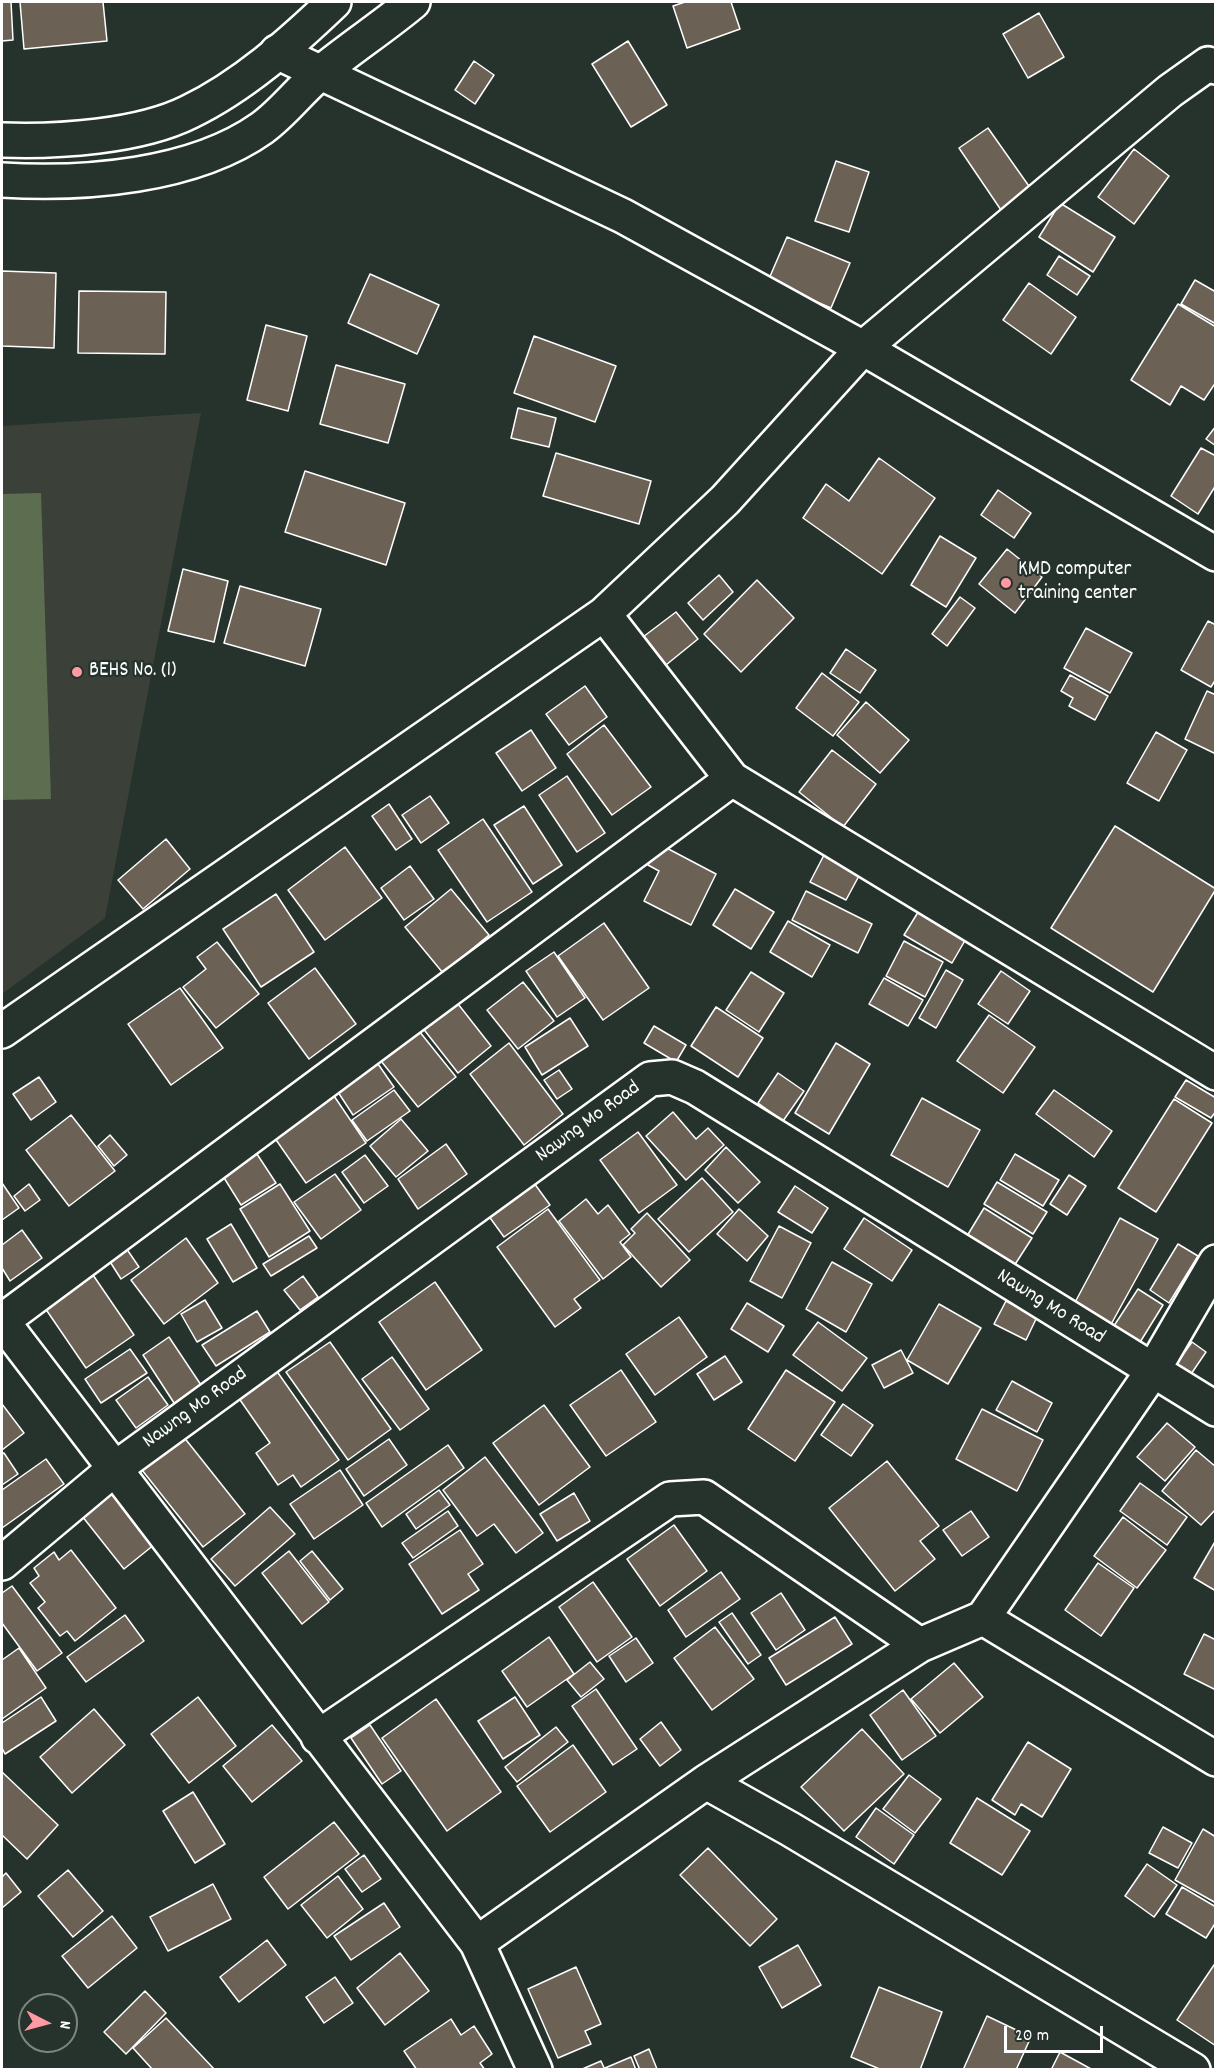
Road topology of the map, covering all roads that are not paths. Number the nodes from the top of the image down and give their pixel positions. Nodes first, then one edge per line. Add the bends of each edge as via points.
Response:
1 (334, 2) edge
2 (413, 2) edge
3 (277, 52) junction
4 (1215, 67) edge
5 (320, 74) junction
6 (2, 140) edge
7 (2, 180) edge
8 (863, 348) junction
9 (1215, 554) edge
10 (604, 614) junction
11 (732, 778) junction
12 (2, 1031) edge
13 (1215, 1073) edge
14 (1215, 1262) edge
15 (2, 1321) edge
16 (1152, 1372) junction
17 (1215, 1409) edge
18 (113, 1470) junction
19 (2, 1563) edge
20 (983, 1618) junction
21 (920, 1645) junction
22 (318, 1737) junction
23 (1215, 1759) edge
24 (706, 1782) junction
25 (477, 1943) junction
26 (535, 2070) edge
27 (1193, 2070) edge

1 - 3 street
2 - 5 street
3 - 5 street
3 - 6 street via 218,96 188,113 154,125 49,142
4 - 8 street via 1208,64 1152,105
5 - 7 street via 262,128 214,153 164,170 51,183
5 - 8 street via 623,216
8 - 9 street
8 - 10 street via 725,500
10 - 11 street
10 - 12 street
11 - 13 street
11 - 15 street
14 - 16 street
15 - 18 street
16 - 17 street, Nawng Mo Road
16 - 18 street, Nawng Mo Road via 695,1087 672,1077 650,1079
16 - 20 street
18 - 19 street, Nawng Mo Road
18 - 22 street
20 - 21 street
20 - 23 street
21 - 22 street via 704,1497 670,1499
21 - 24 street
22 - 25 street
24 - 25 street
24 - 27 street
25 - 26 street

